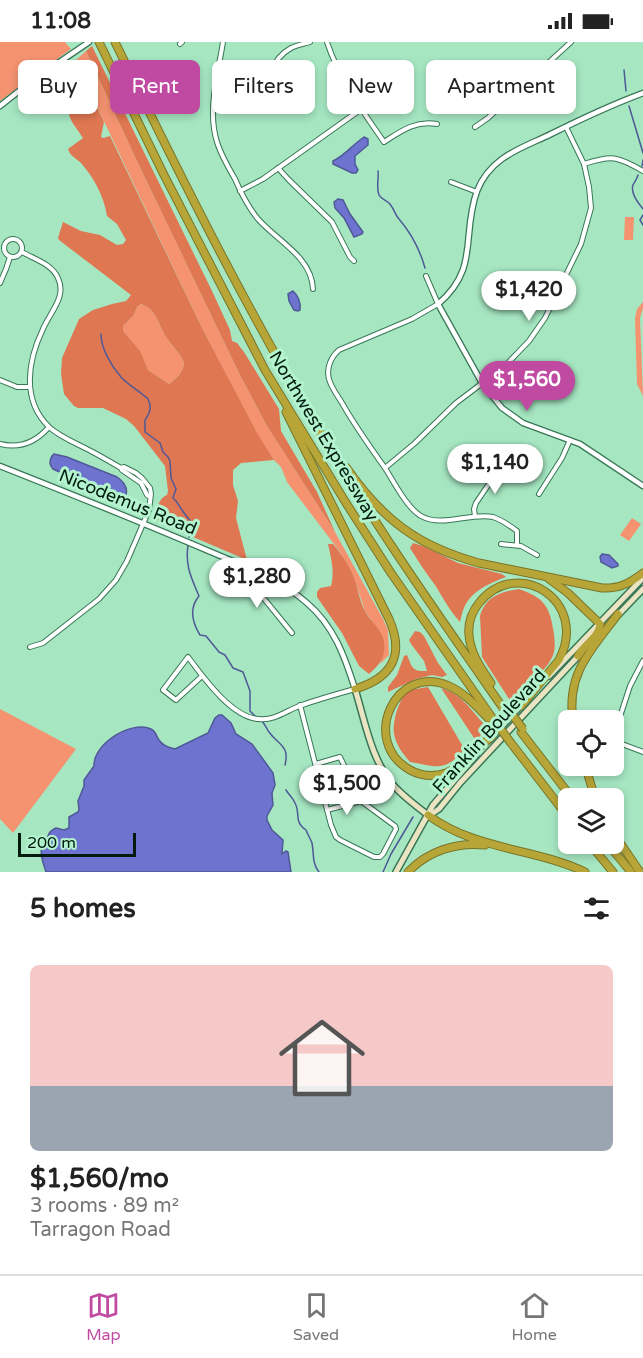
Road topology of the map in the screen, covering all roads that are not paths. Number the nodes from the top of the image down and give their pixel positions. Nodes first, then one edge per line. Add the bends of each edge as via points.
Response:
1 (88, 42) edge
2 (99, 42) edge
3 (115, 42) edge
4 (223, 42) edge
5 (310, 42) edge
6 (327, 42) edge
7 (571, 42) edge
8 (278, 60) edge
9 (334, 60) edge
10 (643, 93) edge
11 (0, 106) edge
12 (353, 114) edge
13 (365, 114) edge
14 (437, 124) dead end
15 (476, 127) dead end
16 (566, 127) junction
17 (584, 164) junction
18 (278, 168) junction
19 (643, 171) edge
20 (451, 183) dead end
21 (240, 191) junction
22 (477, 192) junction
23 (21, 252) junction
24 (10, 256) junction
25 (354, 261) dead end
26 (426, 276) dead end
27 (0, 283) edge
28 (313, 289) dead end
29 (438, 304) junction
30 (265, 370) junction
31 (0, 380) edge
32 (482, 383) junction
33 (29, 387) junction
34 (309, 414) junction
35 (49, 427) junction
36 (571, 440) junction
37 (0, 444) edge
38 (0, 466) edge
39 (385, 468) junction
40 (499, 469) dead end
41 (643, 486) edge
42 (539, 494) dead end
43 (475, 516) junction
44 (144, 524) junction
45 (501, 544) dead end
46 (517, 545) junction
47 (537, 555) dead end
48 (643, 573) edge
49 (265, 576) junction
50 (543, 576) junction
51 (643, 578) edge
52 (643, 589) edge
53 (618, 614) junction
54 (600, 624) junction
55 (292, 633) dead end
56 (30, 647) dead end
57 (578, 656) junction
58 (643, 661) edge
59 (202, 676) junction
60 (355, 689) junction
61 (300, 705) junction
62 (504, 706) junction
63 (520, 706) junction
64 (572, 710) edge
65 (622, 710) edge
66 (492, 720) junction
67 (492, 736) junction
68 (624, 745) edge
69 (643, 752) edge
70 (316, 764) junction
71 (565, 788) edge
72 (361, 801) junction
73 (558, 804) edge
74 (327, 810) junction
75 (428, 815) junction
76 (514, 849) junction
77 (624, 849) edge
78 (598, 854) edge
79 (616, 854) edge
80 (396, 872) edge
81 (408, 872) edge
82 (585, 872) edge
83 (613, 872) edge
84 (631, 872) edge
85 (640, 872) edge

1 - 11 street
2 - 30 highway, Northwest Expressway via 168,185
3 - 34 highway, Northwest Expressway via 205,225
4 - 21 street via 214,127
5 - 8 street via 292,48
6 - 9 street
7 - 15 street
10 - 16 street
12 - 18 street
13 - 14 street via 384,142 416,124
16 - 17 street
16 - 22 street via 502,159 487,173
17 - 19 street via 617,158
17 - 32 street via 591,200 581,244 537,330 505,366
18 - 21 street
18 - 25 street via 332,222
20 - 22 street
21 - 28 street via 259,220 301,261
22 - 29 street via 464,271
23 - 24 street
23 - 24 street via 19,241 9,240 4,249
23 - 33 street via 51,268 60,286 59,301 38,340
24 - 27 street
26 - 29 street
29 - 32 street
29 - 39 street via 339,350 328,367 334,390
30 - 60 highway via 395,634 396,651 390,668 375,682
30 - 66 highway, Northwest Expressway via 385,564
31 - 33 street via 16,387
32 - 36 street via 496,402 517,419
32 - 39 street
33 - 35 street via 36,408
34 - 50 highway via 366,495 405,530 459,558
34 - 62 highway, Northwest Expressway via 384,535
35 - 37 street via 26,444
35 - 44 street via 145,480 151,494
36 - 41 street
36 - 42 street
38 - 44 street, Nicodemus Road
39 - 43 street via 412,509 422,517 438,520
40 - 43 street via 476,503
43 - 46 street via 502,520 517,531
44 - 49 street, Nicodemus Road
44 - 56 street via 123,569 106,592 43,643
45 - 46 street
46 - 47 street
48 - 50 highway via 627,585 610,589
49 - 55 street via 261,595
49 - 60 street, Nicodemus Road via 299,596 325,623 342,651
50 - 54 highway via 568,593
51 - 54 main road, Franklin Boulevard
52 - 53 main road, Franklin Boulevard
53 - 57 main road, Franklin Boulevard
53 - 64 highway via 579,669
54 - 57 highway
54 - 63 main road, Franklin Boulevard
57 - 75 main road, Franklin Boulevard via 439,809
58 - 65 street
59 - 59 street via 188,657 163,690 176,700
59 - 61 street via 249,718 276,717
60 - 61 street
60 - 75 main road, Nicodemus Road via 379,764 405,797
61 - 70 street
62 - 63 highway via 476,658 469,627 472,612 488,594 508,584 523,584 551,596 564,616 567,630 559,660
62 - 71 highway, Northwest Expressway, bridge
63 - 67 main road, Franklin Boulevard
66 - 67 highway via 454,689 425,683 406,689 396,698 387,714 385,730 398,760 416,772 430,775 455,769
66 - 73 highway, Northwest Expressway, bridge
67 - 75 main road, Franklin Boulevard
68 - 69 street
70 - 72 street via 340,757
70 - 74 street
72 - 74 street
72 - 74 street via 395,826 380,857 340,840
75 - 76 highway via 461,835
75 - 80 main road
76 - 81 highway via 480,844 453,846 426,857
76 - 82 highway
77 - 85 highway
78 - 83 highway
79 - 84 highway

